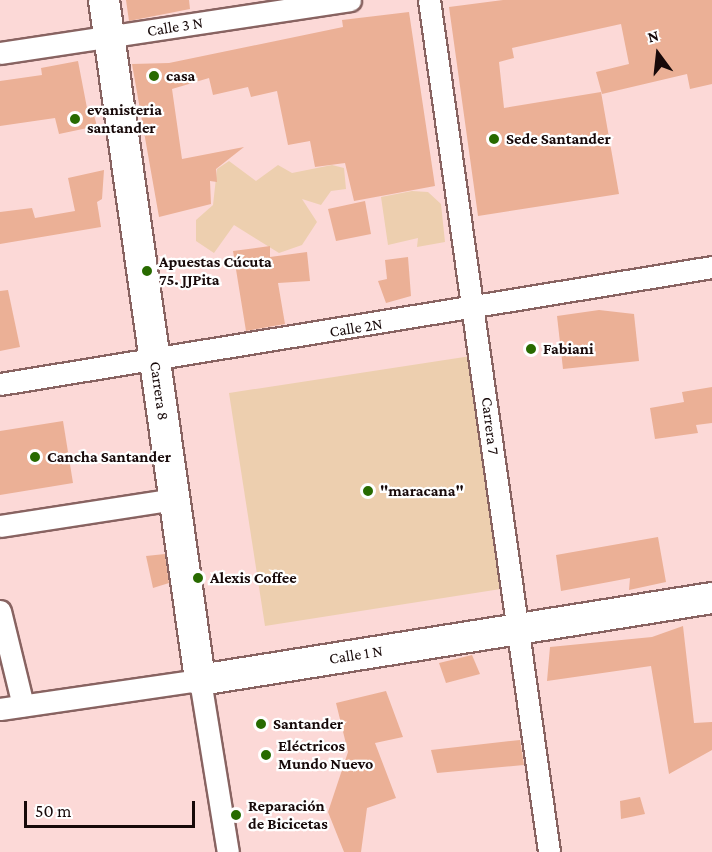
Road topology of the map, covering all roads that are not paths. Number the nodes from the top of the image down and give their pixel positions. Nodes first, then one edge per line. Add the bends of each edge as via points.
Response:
1 (104, 0) edge
2 (350, 0) edge
3 (429, 0) edge
4 (110, 37) junction
5 (0, 53) edge
6 (712, 267) edge
7 (474, 309) junction
8 (155, 361) junction
9 (0, 384) edge
10 (175, 499) junction
11 (0, 526) edge
12 (712, 598) edge
13 (0, 611) edge
14 (516, 631) junction
15 (200, 680) junction
16 (23, 705) junction
17 (0, 709) edge
18 (228, 852) edge
19 (549, 852) edge

1 - 4 street, Carrera 8
2 - 4 street, Calle 3 N
3 - 7 street, Carrera 7
4 - 5 street, Calle 3 N
4 - 8 street, Carrera 8
6 - 7 street, Calle 2N
7 - 8 street, Calle 2N
7 - 14 street, Carrera 7
8 - 9 street, Calle 2N
8 - 10 street, Carrera 8
10 - 11 street
10 - 15 street, Carrera 8
12 - 14 street, Calle 1 N
13 - 16 street
14 - 15 street, Calle 1 N
14 - 19 street, Carrera 7
15 - 16 street, Calle 1 N
15 - 18 street, Carrera 8
16 - 17 street, Calle 1 N

